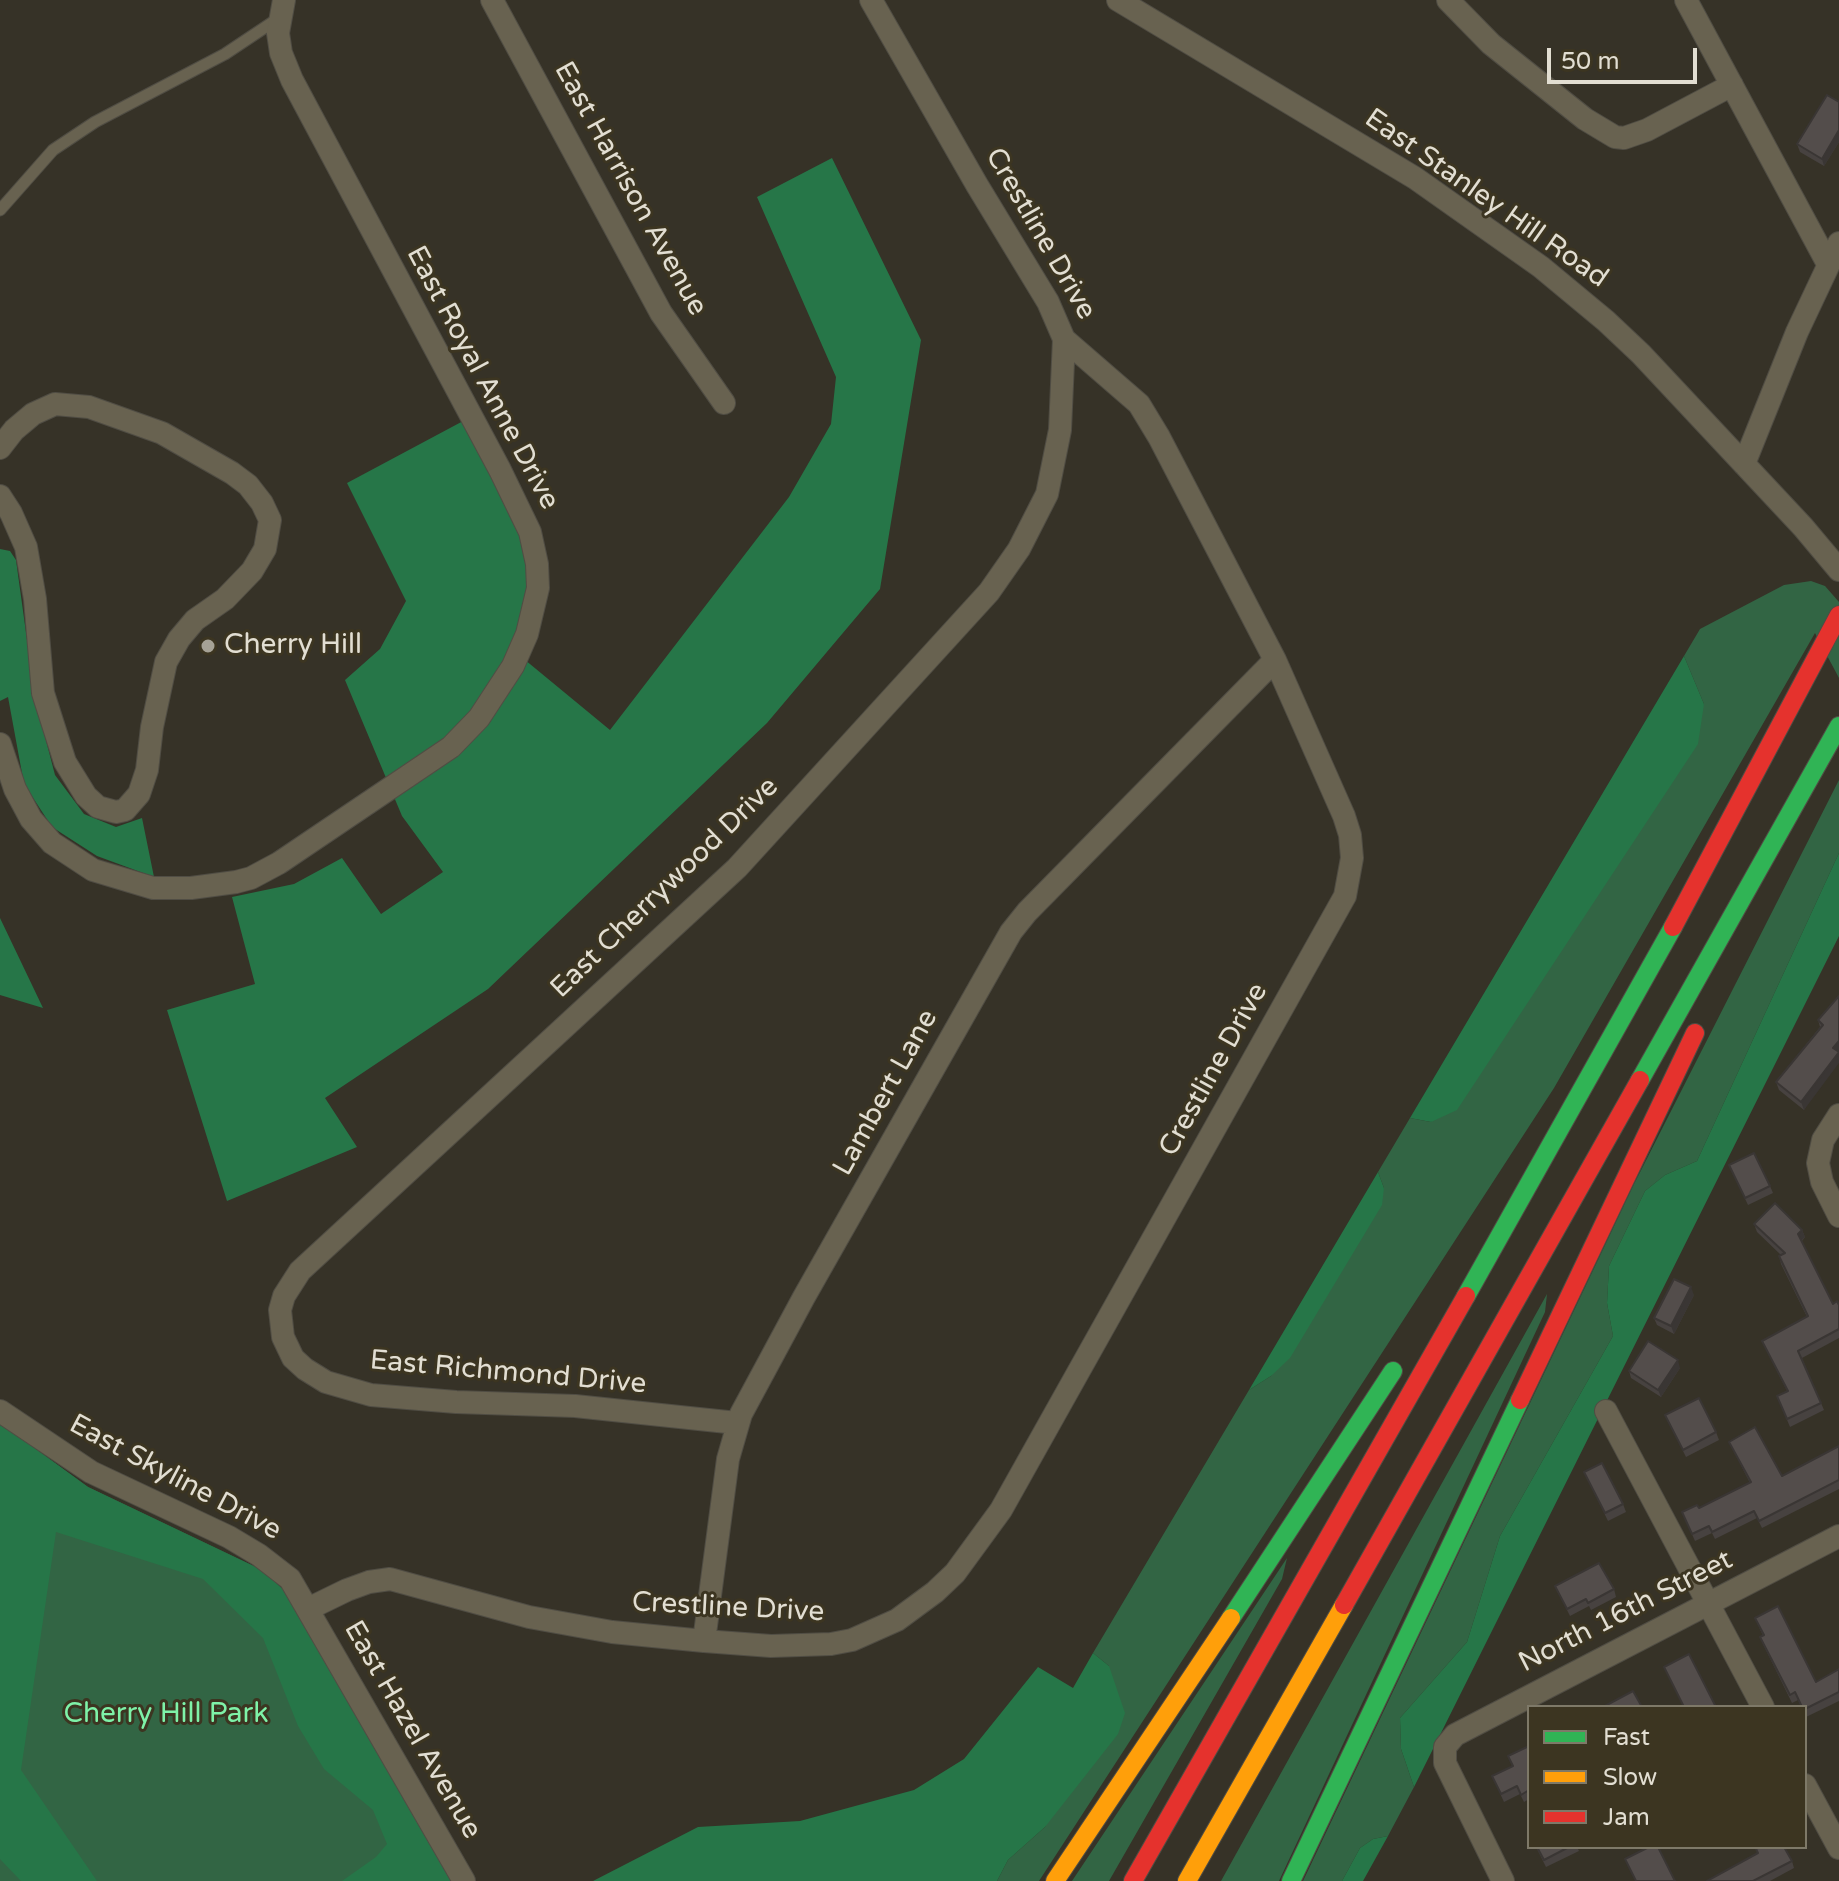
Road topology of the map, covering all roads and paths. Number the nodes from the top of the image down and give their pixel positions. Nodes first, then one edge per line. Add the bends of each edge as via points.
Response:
1 (492, 0) edge
2 (871, 0) edge
3 (1118, 0) edge
4 (1448, 0) edge
5 (1686, 0) edge
6 (282, 9) edge
7 (1732, 85) junction
8 (0, 210) edge
9 (1839, 243) edge
10 (1828, 264) junction
11 (1064, 339) junction
12 (724, 403) dead end
13 (0, 448) edge
14 (1744, 464) junction
15 (0, 496) edge
16 (1839, 570) edge
17 (1839, 615) edge
18 (1275, 660) junction
19 (1839, 726) edge
20 (0, 744) edge
21 (1823, 754) junction
22 (1739, 943) dead end
23 (1705, 1012) dead end
24 (1839, 1115) edge
25 (1565, 1121) junction
26 (1839, 1216) edge
27 (1451, 1285) dead end
28 (289, 1349) joint
29 (1401, 1360) dead end
30 (0, 1411) edge
31 (1606, 1411) dead end
32 (737, 1423) junction
33 (1839, 1536) edge
34 (1708, 1604) junction
35 (308, 1609) junction
36 (704, 1641) junction
37 (1762, 1705) edge
38 (1807, 1789) edge
39 (1839, 1848) edge
40 (464, 1881) edge
41 (1055, 1881) edge
42 (1133, 1881) edge
43 (1187, 1881) edge
44 (1291, 1881) edge
45 (1503, 1881) edge

1 - 12 street, East Harrison Avenue via 661,313
2 - 11 street, Crestline Drive via 1048,302
3 - 14 street, East Stanley Hill Road via 1415,178 1541,267 1641,354
4 - 7 street via 1491,44 1615,137 1647,130
5 - 7 street
6 - 8 lane via 225,54 53,150
6 - 20 street, East Royal Anne Drive via 281,53 292,80 530,532 538,588 527,634 479,718 451,747 279,863 236,882 153,888 93,870 52,843 31,819
7 - 10 street
9 - 10 street
10 - 14 street
11 - 18 street, Crestline Drive via 1139,404
11 - 28 street, East Cherrywood Drive via 1060,430 1047,494 989,592 737,868 300,1271 280,1310
13 - 15 street via 33,414 55,404 89,407 162,433 232,473 248,485 270,520 265,549 252,571 195,620 166,662 147,770 139,794 125,810 98,807 65,762 43,693 26,547
14 - 16 street, East Stanley Hill Road
17 - 25 highway
18 - 32 street, Lambert Lane via 1011,932
18 - 36 street, Crestline Drive via 1350,835 1345,896 1001,1510 935,1592 873,1632 804,1646
19 - 21 highway
21 - 22 highway
21 - 43 highway
23 - 44 highway
24 - 26 street via 1818,1154 1822,1182
25 - 27 highway
25 - 42 highway
28 - 32 street, East Richmond Drive via 305,1369 326,1382 371,1395 575,1406
29 - 41 highway
30 - 35 street, East Skyline Drive via 91,1472 259,1555 290,1579
31 - 34 street
32 - 36 street, Lambert Lane
33 - 34 street, North 16th Street
34 - 37 street
34 - 45 street, North 16th Street via 1455,1735 1445,1747 1445,1763
35 - 36 street, Crestline Drive via 347,1590 390,1579 529,1617
35 - 40 street, East Hazel Avenue
38 - 39 street

